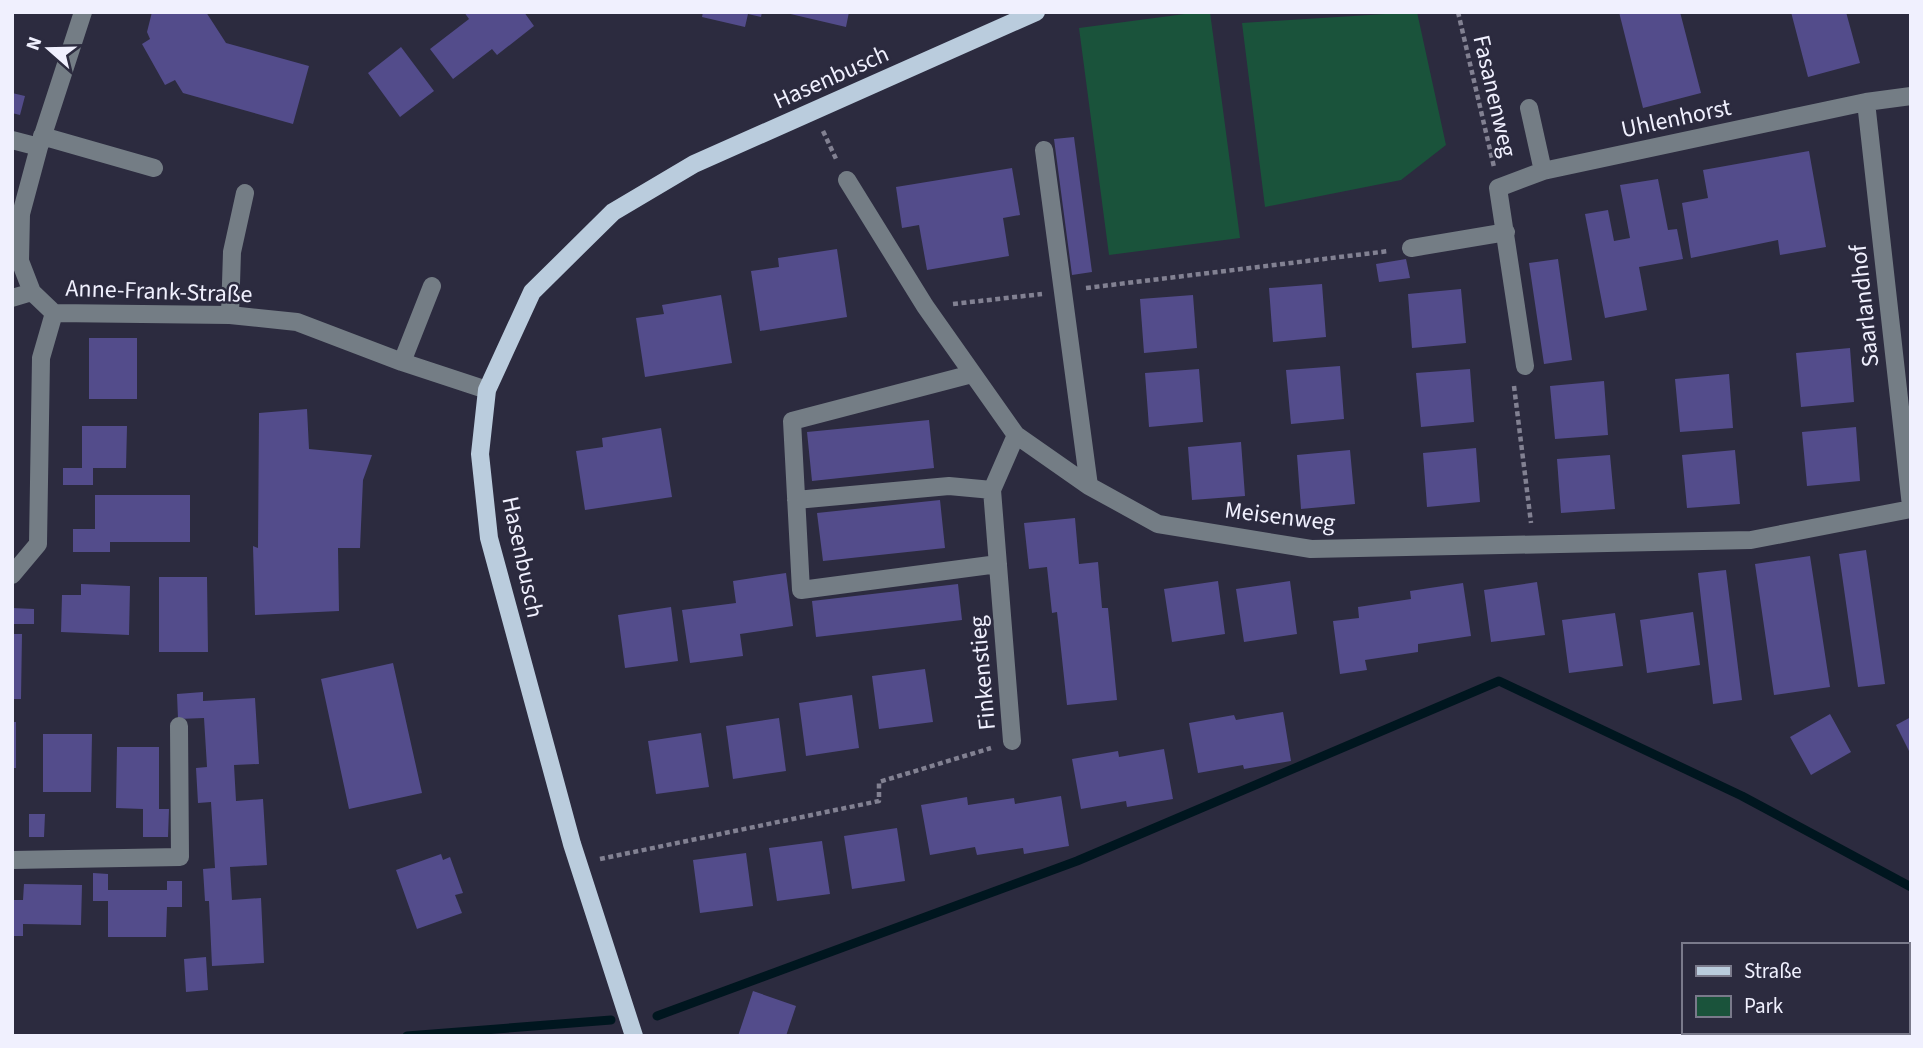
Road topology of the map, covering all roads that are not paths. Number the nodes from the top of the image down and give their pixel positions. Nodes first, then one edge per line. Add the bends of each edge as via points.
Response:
1 (83, 12) edge
2 (1036, 12) edge
3 (1911, 96) edge
4 (1866, 102) junction
5 (1529, 108) dead end
6 (12, 140) edge
7 (40, 141) junction
8 (1044, 150) dead end
9 (153, 168) dead end
10 (1543, 171) junction
11 (847, 180) road end
12 (245, 193) dead end
13 (1506, 232) junction
14 (1411, 248) road end
15 (432, 286) dead end
16 (32, 292) junction
17 (12, 298) edge
18 (54, 313) junction
19 (230, 315) junction
20 (402, 362) junction
21 (1525, 366) dead end
22 (972, 374) junction
23 (487, 390) junction
24 (1016, 436) junction
25 (1088, 486) junction
26 (992, 490) junction
27 (796, 500) junction
28 (1911, 507) edge
29 (998, 564) junction
30 (12, 575) edge
31 (179, 726) dead end
32 (1012, 741) road end
33 (12, 860) edge
34 (633, 1033) edge

1 - 7 street, Anne-Frank-Straße
2 - 23 main road, Hasenbusch via 694,164 613,212 532,292
3 - 4 street, Uhlenhorst
4 - 10 street, Uhlenhorst
4 - 28 street, Saarlandhof
5 - 10 street
6 - 7 street
7 - 9 street
7 - 16 street, Anne-Frank-Straße via 21,214 20,261
8 - 25 street
10 - 13 street, Uhlenhorst via 1498,188
11 - 22 street, Meisenweg
12 - 19 street via 232,252
13 - 14 street
13 - 21 street
15 - 20 street
16 - 17 street
16 - 18 street, Anne-Frank-Straße
18 - 19 street, Anne-Frank-Straße
18 - 30 street via 41,358 38,544
19 - 20 street, Anne-Frank-Straße via 297,322
20 - 23 street, Anne-Frank-Straße
22 - 24 street, Meisenweg
22 - 27 street via 792,421
23 - 34 main road, Hasenbusch via 480,454 489,538 578,863
24 - 25 street, Meisenweg
24 - 26 street, Finkenstieg
25 - 28 street, Meisenweg via 1158,524 1311,549 1751,540
26 - 27 street via 949,486
26 - 29 street, Finkenstieg
27 - 29 street via 801,590
29 - 32 street, Finkenstieg
31 - 33 street via 180,857

